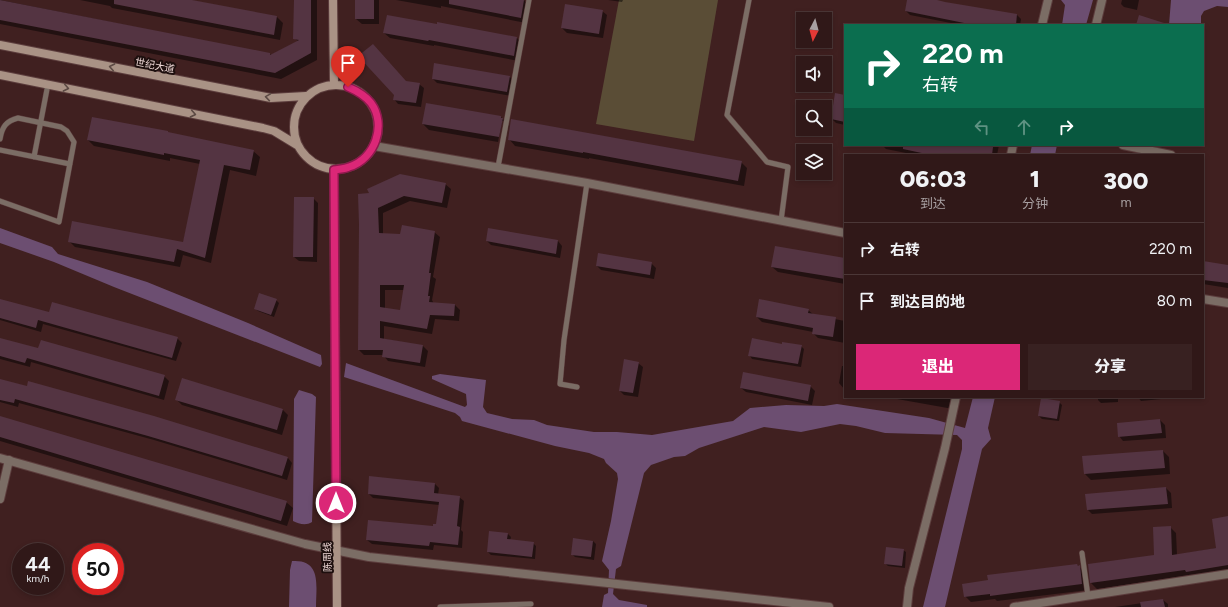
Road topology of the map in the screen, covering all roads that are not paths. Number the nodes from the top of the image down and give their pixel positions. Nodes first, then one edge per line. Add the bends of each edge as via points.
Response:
1 (333, 0) edge
2 (530, 0) edge
3 (749, 0) edge
4 (1048, 0) edge
5 (1102, 0) edge
6 (1042, 24) edge
7 (1096, 24) edge
8 (0, 45) edge
9 (0, 75) edge
10 (48, 84) junction
11 (334, 85) junction
12 (306, 96) junction
13 (41, 123) junction
14 (0, 139) edge
15 (297, 145) junction
16 (374, 146) junction
17 (1128, 146) edge
18 (0, 150) edge
19 (1166, 154) edge
20 (34, 157) junction
21 (70, 164) junction
22 (498, 167) junction
23 (334, 170) junction
24 (587, 183) junction
25 (0, 201) edge
26 (781, 221) junction
27 (844, 234) edge
28 (1204, 299) edge
29 (1228, 303) edge
30 (577, 387) dead end
31 (956, 398) edge
32 (0, 458) edge
33 (9, 460) junction
34 (0, 499) edge
35 (337, 550) junction
36 (1082, 553) dead end
37 (1228, 574) edge
38 (1088, 596) junction
39 (530, 604) dead end
40 (338, 607) edge
41 (440, 607) edge
42 (829, 607) edge
43 (907, 607) edge
44 (1014, 607) edge

1 - 11 main road
2 - 22 lane
3 - 26 lane via 727,115 767,162 788,167
4 - 6 street
5 - 7 street
12 -> 8 main road, 世纪大道 via 271,98
9 - 10 main road
10 - 13 lane
10 -> 15 main road via 264,128
11 - 12 main road via 319,88
11 - 16 main road via 362,93 371,104 377,118 378,132
12 - 15 main road via 296,110 293,128
13 - 14 lane via 18,118 12,120 5,124
13 - 20 lane
13 - 21 lane via 61,127 67,131 74,142
15 - 23 main road via 306,158 319,166
16 - 22 street
16 - 23 main road via 364,159 350,167
17 - 19 street
18 - 20 lane
20 - 21 lane
21 - 25 lane via 59,222
22 - 24 street
23 - 35 main road, 陈周线
24 - 26 street
24 - 30 lane via 560,384
26 - 27 street
28 - 29 street
31 - 43 street via 909,588
32 - 33 street
33 - 34 street
33 - 35 street via 305,544
35 - 40 main road, 陈周线
35 - 42 street via 369,557
36 - 38 lane
37 - 38 street
38 - 44 street
39 - 41 lane

